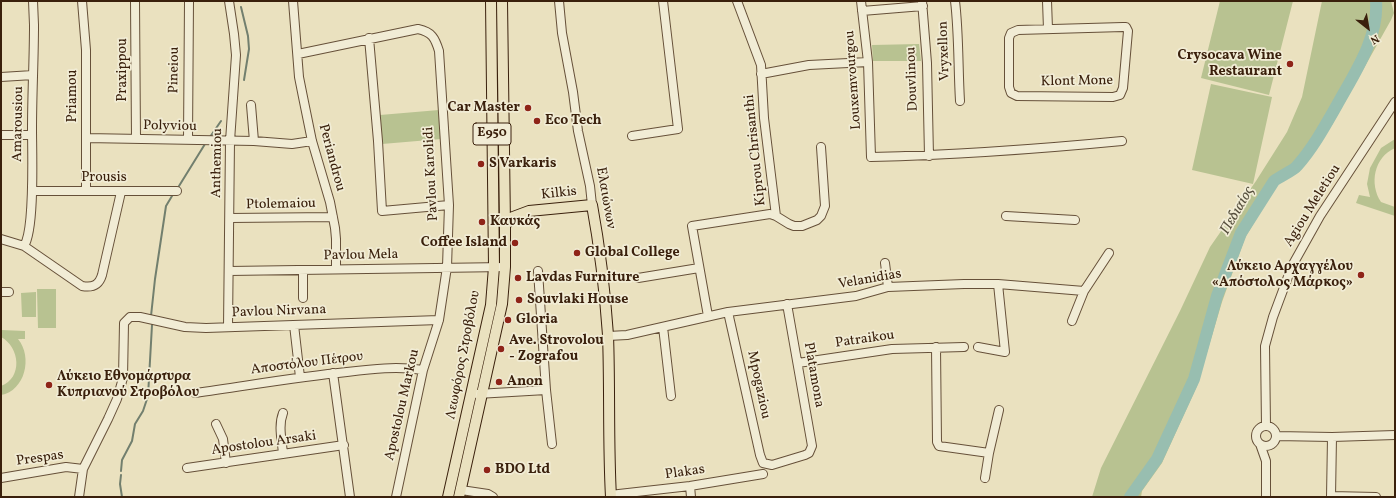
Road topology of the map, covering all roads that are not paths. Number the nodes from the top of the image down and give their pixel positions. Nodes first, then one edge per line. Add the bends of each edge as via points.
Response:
1 (32, 1) edge
2 (82, 1) edge
3 (135, 1) edge
4 (189, 1) edge
5 (228, 1) edge
6 (293, 1) edge
7 (491, 1) edge
8 (502, 1) edge
9 (559, 1) edge
10 (663, 1) edge
11 (737, 1) edge
12 (860, 1) edge
13 (955, 1) edge
14 (1047, 1) edge
15 (923, 4) edge
16 (862, 11) junction
17 (1048, 29) junction
18 (369, 38) junction
19 (298, 54) junction
20 (868, 62) junction
21 (761, 74) junction
22 (33, 75) junction
23 (1, 77) edge
24 (960, 101) dead end
25 (1395, 102) edge
26 (252, 105) dead end
27 (1, 135) edge
28 (32, 135) junction
29 (632, 136) dead end
30 (86, 138) junction
31 (136, 139) junction
32 (188, 139) junction
33 (230, 141) junction
34 (254, 141) junction
35 (312, 141) junction
36 (1122, 141) dead end
37 (821, 147) dead end
38 (929, 156) junction
39 (32, 191) junction
40 (86, 191) junction
41 (177, 191) dead end
42 (121, 192) junction
43 (505, 200) junction
44 (448, 205) junction
45 (592, 205) junction
46 (529, 211) junction
47 (776, 216) junction
48 (1006, 216) dead end
49 (333, 217) junction
50 (230, 218) junction
51 (1075, 220) dead end
52 (505, 225) junction
53 (1, 240) edge
54 (24, 246) junction
55 (1109, 253) dead end
56 (885, 263) dead end
57 (447, 267) junction
58 (494, 267) junction
59 (505, 267) junction
60 (699, 268) junction
61 (336, 269) junction
62 (229, 271) junction
63 (303, 271) junction
64 (538, 271) dead end
65 (638, 278) dead end
66 (998, 284) junction
67 (888, 287) junction
68 (1084, 291) junction
69 (303, 298) dead end
70 (787, 304) junction
71 (728, 312) junction
72 (708, 316) junction
73 (439, 320) junction
74 (1072, 321) dead end
75 (294, 325) junction
76 (228, 326) junction
77 (663, 327) junction
78 (608, 336) junction
79 (964, 347) dead end
80 (978, 347) dead end
81 (936, 348) junction
82 (798, 363) junction
83 (423, 370) junction
84 (334, 373) junction
85 (300, 377) junction
86 (546, 390) junction
87 (195, 392) dead end
88 (472, 394) junction
89 (483, 394) junction
90 (671, 396) dead end
91 (999, 410) dead end
92 (283, 413) dead end
93 (216, 424) dead end
94 (1266, 426) junction
95 (1395, 435) edge
96 (1276, 436) junction
97 (1332, 437) junction
98 (552, 444) dead end
99 (1260, 444) junction
100 (1272, 444) junction
101 (344, 446) junction
102 (811, 449) joint
103 (989, 453) junction
104 (283, 454) junction
105 (1266, 461) junction
106 (226, 463) junction
107 (187, 468) dead end
108 (83, 469) junction
109 (763, 474) dead end
110 (1, 478) edge
111 (985, 478) dead end
112 (690, 486) junction
113 (460, 494) edge
114 (610, 496) edge
115 (79, 497) edge
116 (350, 497) edge
117 (396, 497) edge
118 (448, 497) edge
119 (493, 497) edge
120 (691, 497) edge
121 (1266, 497) edge
122 (1331, 497) edge
123 (1376, 497) edge

1 - 22 street, Amarousiou
2 - 30 street, Priamou via 86,50
3 - 31 street, Praxippou
4 - 32 street, Pineiou
5 - 33 street, Anthemiou via 236,55
6 - 19 street, Periandrou
7 - 58 main road, Λεωφόρος Στροβόλου / E950
8 - 43 main road, Λεωφόρος Στροβόλου / E950
9 - 45 street, Ελαιώνων via 562,33
10 - 29 street via 678,129
11 - 21 street, Kiprou Chrisanthi via 761,65
12 - 16 street, Louxemvourgou
13 - 24 street, Vryxellon
14 - 17 street
15 - 16 street
15 - 38 street, Douvlinou
16 - 20 street, Louxemvourgou
17 - 17 street, Klont Mone via 1018,30 1011,33 1011,93 1017,96 1120,95 1123,88 1128,31 1126,27
18 - 19 street
18 - 44 street, Pavlou Karolidi via 418,29 426,31 434,39 438,51
18 - 44 street via 382,211
19 - 35 street, Periandrou via 299,77
20 - 21 street via 809,65
20 - 38 street, Louxemvourgou via 871,157
21 - 47 street, Kiprou Chrisanthi
22 - 23 street
22 - 28 street, Amarousiou
25 - 94 street, Agiou Meletiou via 1320,216 1292,266 1265,346
26 - 34 street
27 - 28 street
28 - 39 street, Amarousiou
30 - 31 street, Polyviou
30 - 40 street, Priamou
31 - 32 street, Polyviou
32 - 33 street, Polyviou
33 - 34 street, Polyviou
33 - 50 street, Anthemiou
34 - 35 street, Polyviou via 292,144
35 - 49 street, Periandrou
36 - 38 street
37 - 47 street via 825,206 821,216 802,226 794,226
39 - 40 street, Prousis
39 - 54 street, Amarousiou via 29,234
40 - 42 street, Prousis
41 - 42 street, Prousis
42 - 54 street via 102,275 96,285 88,287 77,284
43 - 46 main road, Kilkis via 511,207
43 - 52 main road, Λεωφόρος Στροβόλου / E950
44 - 57 street, Pavlou Karolidi
45 - 46 main road, Kilkis
45 - 78 main road, Ελαιώνων
46 - 52 main road, Kilkis via 513,217
47 - 60 street, Kiprou Chrisanthi via 770,214 692,226
48 - 51 street
49 - 50 street, Ptolemaiou
49 - 61 street, Periandrou
50 - 62 street, Anthemiou
52 - 59 main road, Λεωφόρος Στροβόλου / E950
53 - 54 street
55 - 68 street
56 - 67 street
57 - 58 street, Pavlou Mela
57 - 61 street, Pavlou Mela
57 - 73 street, Pavlou Karolidi
58 - 59 street, Pavlou Mela
58 - 88 main road, Λεωφόρος Στροβόλου / E950 via 491,305
59 - 89 main road, Λεωφόρος Στροβόλου / E950 via 502,304
60 - 65 street
60 - 72 street
61 - 63 street, Pavlou Mela
62 - 63 street, Pavlou Mela
62 - 76 street, Anthemiou
63 - 69 street
64 - 86 street
66 - 67 street, Velanidias
66 - 68 street, Velanidias
66 - 80 street via 1005,352
67 - 70 street, Velanidias via 856,296
68 - 74 street
70 - 71 street, Velanidias
70 - 82 street, Platamona
71 - 72 street, Velanidias
71 - 102 street, Mpogaziou via 763,463 772,465 800,457
72 - 77 street, Velanidias
73 - 75 street, Pavlou Nirvana
73 - 83 street, Apostolou Markou
75 - 76 street, Pavlou Nirvana
75 - 85 street
76 - 108 street, Pavlou Nirvana via 185,327 140,317 130,318 124,324 123,378 111,412
77 - 78 street, Velanidias via 627,335
77 - 90 street
78 - 114 main road, Ελαιώνων
79 - 81 street, Patraikou
81 - 82 street, Patraikou via 892,349
81 - 103 street via 939,446
82 - 102 street, Platamona
83 - 84 street, Αποστόλου Πέτρου via 408,367
83 - 117 street, Apostolou Markou
84 - 85 street, Αποστόλου Πέτρου
84 - 101 street
85 - 87 street, Αποστόλου Πέτρου
86 - 89 street
86 - 98 street
88 - 89 street
88 - 118 main road, Λεωφόρος Στροβόλου / E950
89 - 113 main road, Λεωφόρος Στροβόλου / E950
91 - 103 street
92 - 104 street via 280,427
93 - 106 street via 223,439
94 - 96 street via 1273,429
94 - 99 street via 1256,432
95 - 97 street
96 - 97 street
96 - 100 street
97 - 122 street
99 - 100 street
99 - 105 street
100 - 105 street
101 - 104 street, Apostolou Arsaki
101 - 116 street
103 - 111 street
104 - 106 street, Apostolou Arsaki
105 - 121 street
106 - 107 street, Apostolou Arsaki
108 - 110 street, Prespas via 66,467
108 - 115 street
109 - 112 street, Plakas
112 - 114 street, Plakas
112 - 120 street
113 - 119 street via 488,494
122 - 123 street

